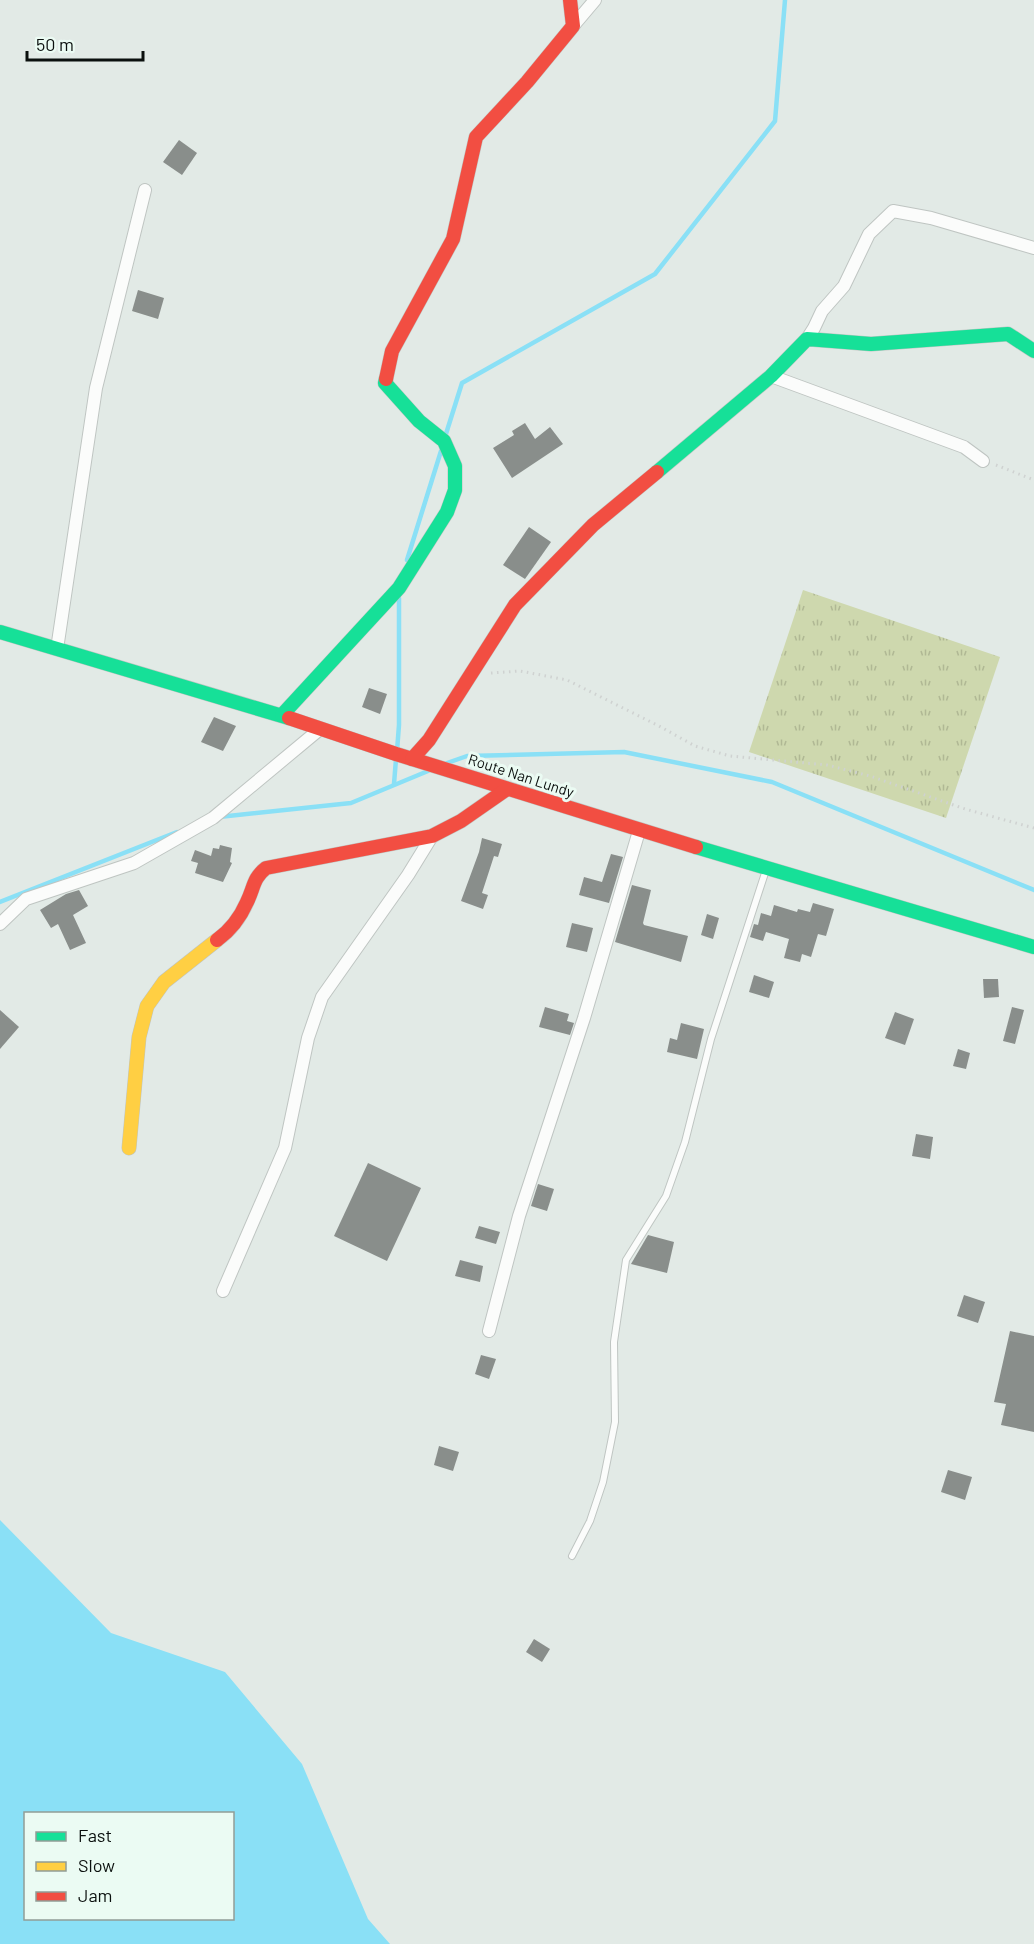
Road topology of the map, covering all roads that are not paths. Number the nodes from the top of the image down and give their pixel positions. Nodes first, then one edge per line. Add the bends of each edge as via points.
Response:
1 (570, 0) edge
2 (595, 0) edge
3 (573, 26) junction
4 (145, 190) dead end
5 (1034, 248) edge
6 (807, 339) junction
7 (1034, 351) edge
8 (771, 376) junction
9 (983, 461) road end
10 (0, 632) edge
11 (57, 649) junction
12 (282, 715) junction
13 (320, 729) junction
14 (412, 759) junction
15 (507, 789) junction
16 (639, 831) junction
17 (432, 836) junction
18 (766, 869) junction
19 (0, 924) edge
20 (1034, 947) edge
21 (129, 1148) dead end
22 (223, 1291) dead end
23 (489, 1331) dead end
24 (572, 1556) dead end

1 - 3 street
2 - 3 street
3 - 12 street via 476,137 453,239 392,351 385,383 419,421 444,441 455,466 454,490 447,512 399,588
4 - 11 street via 96,388
5 - 6 street via 932,218 893,211 869,234 844,286 822,311
6 - 7 street via 871,344 1008,334
6 - 8 street
8 - 9 street via 964,447
8 - 14 street via 570,546 515,605 429,740
10 - 11 street, Route Nan Lundy
11 - 12 street, Route Nan Lundy
12 - 13 street, Route Nan Lundy
13 - 14 street, Route Nan Lundy
13 - 19 street via 213,818 134,863 26,900
14 - 15 street, Route Nan Lundy
15 - 16 street, Route Nan Lundy
15 - 17 street
16 - 18 street, Route Nan Lundy
16 - 23 street via 584,1018 519,1216
17 - 21 street via 266,868 257,875 247,903 231,929 164,982 147,1006 139,1037
17 - 22 street via 322,997 308,1038 285,1148
18 - 20 street, Route Nan Lundy
18 - 24 lane via 711,1039 670,1186 626,1260 614,1342 615,1422 594,1511

